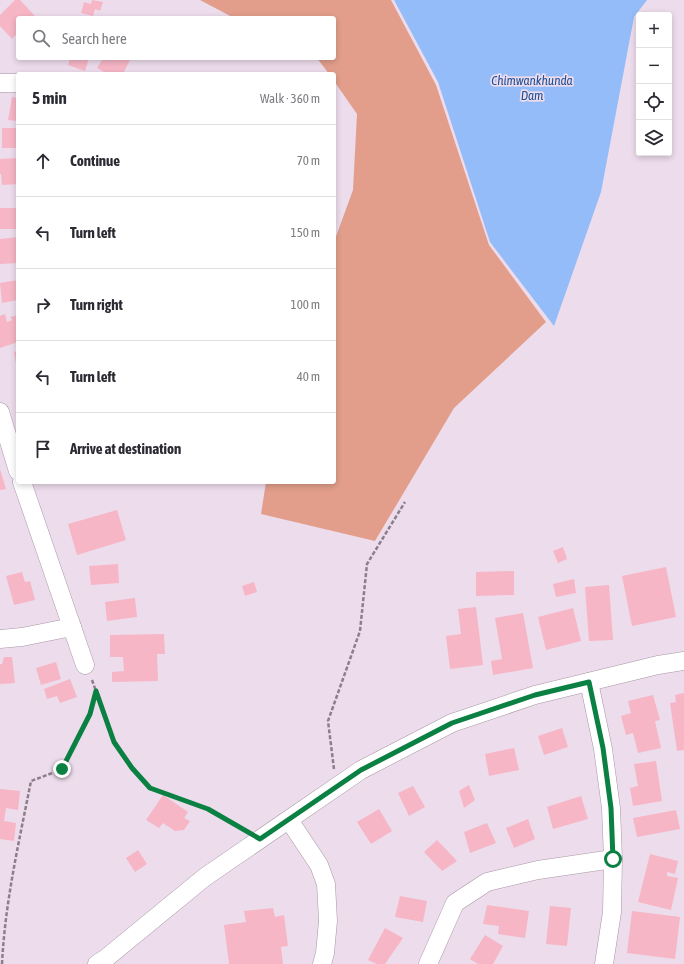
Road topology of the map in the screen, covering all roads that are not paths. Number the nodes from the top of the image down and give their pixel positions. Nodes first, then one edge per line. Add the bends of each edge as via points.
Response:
1 (0, 83) edge
2 (16, 83) edge
3 (0, 412) edge
4 (15, 450) edge
5 (23, 484) edge
6 (72, 627) junction
7 (0, 639) edge
8 (684, 661) edge
9 (85, 665) road end
10 (589, 682) junction
11 (289, 820) junction
12 (613, 859) junction
13 (97, 964) edge
14 (322, 964) edge
15 (428, 964) edge
16 (604, 964) edge

1 - 2 street
3 - 4 street
5 - 6 street
6 - 7 street
6 - 9 street
8 - 10 street
10 - 11 street via 535,695 452,723 361,770
10 - 12 street via 603,748 611,808
11 - 13 street via 205,878
11 - 14 street via 319,865 326,884 328,921
12 - 15 street via 538,870 487,882 455,903
12 - 16 street via 612,912

